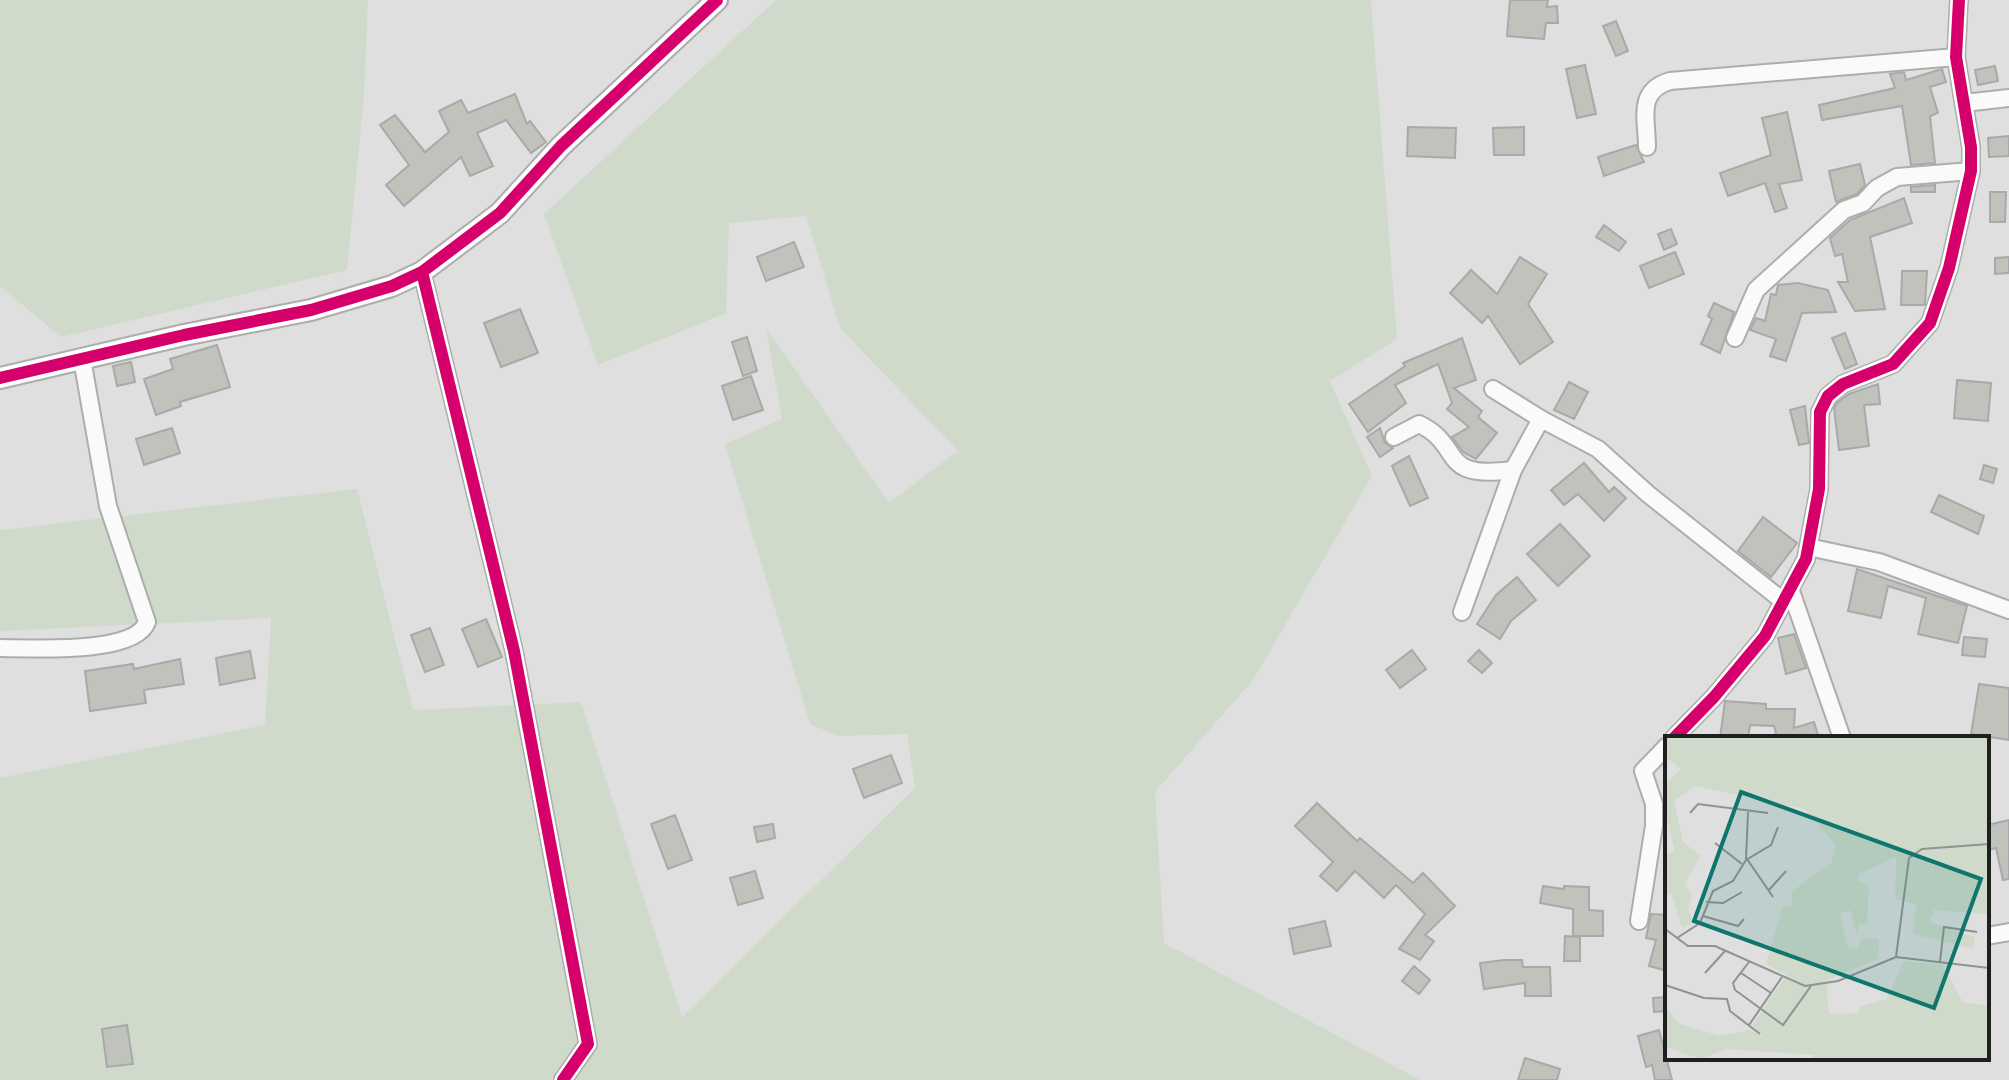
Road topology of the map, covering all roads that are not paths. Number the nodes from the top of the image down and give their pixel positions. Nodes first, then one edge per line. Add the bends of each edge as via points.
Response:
1 (717, 0) edge
2 (1959, 0) edge
3 (1956, 57) junction
4 (2009, 98) edge
5 (1964, 103) junction
6 (1647, 147) dead end
7 (1971, 171) junction
8 (422, 272) junction
9 (1735, 338) dead end
10 (82, 359) junction
11 (0, 378) edge
12 (1493, 389) dead end
13 (1541, 419) junction
14 (1394, 437) dead end
15 (1513, 470) junction
16 (1808, 547) junction
17 (1787, 596) junction
18 (2009, 610) edge
19 (1462, 612) dead end
20 (0, 648) edge
21 (1676, 736) edge
22 (1841, 736) edge
23 (1665, 748) edge
24 (1639, 921) dead end
25 (2009, 932) edge
26 (1989, 936) edge
27 (563, 1080) edge

1 - 8 street via 561,146 500,213
2 - 3 street
3 - 5 street
3 - 6 street via 1670,81 1657,85 1647,98
4 - 5 street
5 - 7 street
7 - 9 street via 1897,177 1863,203 1844,210 1756,290
7 - 16 street via 1949,268 1930,323 1893,364 1843,384 1820,412 1819,489
8 - 10 street via 323,307
8 - 27 street via 514,651 588,1044
10 - 11 street
10 - 20 street via 108,506 147,622 140,635 129,640 71,648
12 - 13 street
13 - 15 street
13 - 17 street via 1598,449 1648,494
14 - 15 street via 1419,424 1470,472
15 - 19 street
16 - 17 street
16 - 18 street via 1879,562
17 - 21 street via 1765,636
17 - 22 street
23 - 24 street via 1643,771 1654,804 1654,826
25 - 26 street

